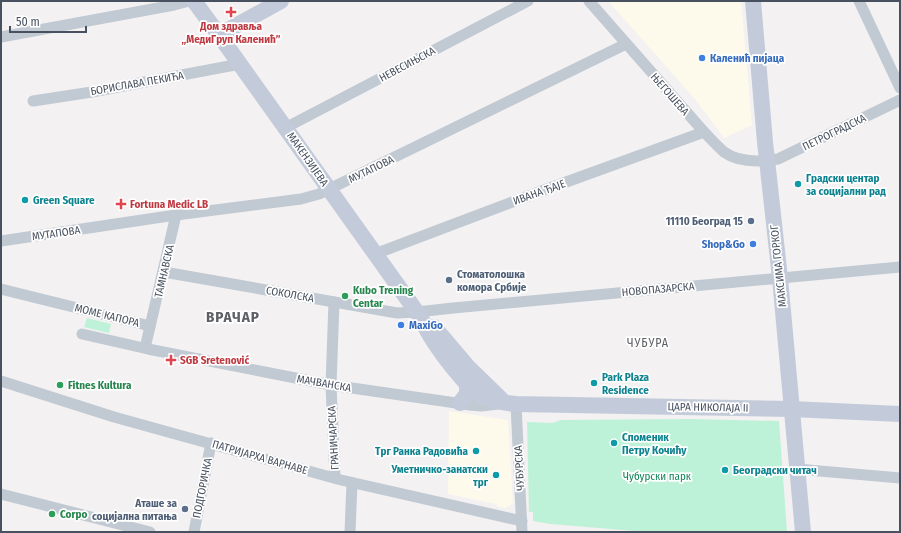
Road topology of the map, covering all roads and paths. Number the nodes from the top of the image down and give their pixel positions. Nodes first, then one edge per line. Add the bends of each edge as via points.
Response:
1 (189, 1) edge
2 (194, 1) edge
3 (281, 1) edge
4 (528, 1) edge
5 (588, 1) edge
6 (753, 1) edge
7 (859, 1) edge
8 (220, 34) junction
9 (1, 37) edge
10 (626, 44) junction
11 (240, 64) junction
12 (900, 88) edge
13 (900, 100) edge
14 (34, 101) dead end
15 (285, 128) junction
16 (704, 132) junction
17 (767, 161) junction
18 (329, 190) junction
19 (176, 215) junction
20 (1, 241) edge
21 (375, 254) junction
22 (900, 266) edge
23 (164, 272) junction
24 (780, 278) junction
25 (1, 289) edge
26 (334, 302) junction
27 (419, 315) junction
28 (150, 326) junction
29 (82, 334) dead end
30 (145, 348) junction
31 (1, 381) edge
32 (467, 384) junction
33 (331, 385) junction
34 (460, 403) junction
35 (510, 403) junction
36 (791, 409) junction
37 (900, 414) edge
38 (211, 443) junction
39 (797, 469) junction
40 (335, 478) junction
41 (900, 478) edge
42 (352, 482) junction
43 (1, 494) edge
44 (522, 526) edge
45 (150, 532) edge
46 (194, 532) edge
47 (350, 532) edge
48 (802, 532) edge

1 - 9 street
2 - 8 main road, МАКЕНЗИЈЕВА
3 - 8 main road
4 - 15 street, НЕВЕСИЊСКА
5 - 10 street, ЊЕГОШЕВА
6 - 17 main road, МАКСИМА ГОРКОГ
7 - 12 street
8 - 11 main road, МАКЕНЗИЈЕВА
10 - 16 street, ЊЕГОШЕВА
10 - 18 street, МУТАПОВА
11 - 14 street, БОРИСЛАВА ПЕКИЋА
11 - 15 main road, МАКЕНЗИЈЕВА
13 - 17 street, ПЕТРОГРАДСКА via 778,159
15 - 18 main road, МАКЕНЗИЈЕВА
16 - 17 street, ЊЕГОШЕВА via 723,151 734,157
16 - 21 street, ИВАНА ЂАЈЕ
17 - 24 main road, МАКСИМА ГОРКОГ
18 - 19 street, МУТАПОВА via 301,199
18 - 21 main road, МАКЕНЗИЈЕВА
19 - 20 street, МУТАПОВА
19 - 23 street, ТАМНАВСКА
21 - 27 main road, МАКЕНЗИЈЕВА
22 - 24 street, НОВОПАЗАРСКА
23 - 26 street, СОКОЛСКА
23 - 28 street, ТАМНАВСКА
24 - 27 street, НОВОПАЗАРСКА via 468,306
24 - 36 main road, МАКСИМА ГОРКОГ
25 - 28 street, МОМЕ КАПОРА
26 - 27 street, СОКОЛСКА
26 - 33 street, ГРАНИЧАРСКА
27 - 32 main road, МАКЕНЗИЈЕВА via 445,358
27 - 35 main road, МАКЕНЗИЈЕВА via 437,329 468,367
28 - 30 street, МОМЕ КАПОРА
29 - 30 street
30 - 33 street, МАЧВАНСКА
31 - 38 street, ПАТРИЈАРХА ВАРНАВЕ via 114,417
32 - 34 main road via 467,394
32 - 35 main road, МАКЕНЗИЈЕВА via 480,395
33 - 34 street, МАЧВАНСКА
33 - 40 street, ГРАНИЧАРСКА
34 - 35 street, МАЧВАНСКА via 481,406
35 - 36 main road, ЦАРА НИКОЛАЈА II
35 - 44 street, ЧУБУРСКА
36 - 37 main road, ЦАРА НИКОЛАЈА II
36 - 39 main road, МАКСИМА ГОРКОГ
38 - 40 street, ПАТРИЈАРХА ВАРНАВЕ
38 - 46 street, ПОДГОРИЧКА
39 - 41 street
39 - 48 main road, МАКСИМА ГОРКОГ
40 - 42 street, ПАТРИЈАРХА ВАРНАВЕ
42 - 44 street, ПАТРИЈАРХА ВАРНАВЕ
42 - 47 street
43 - 45 street

